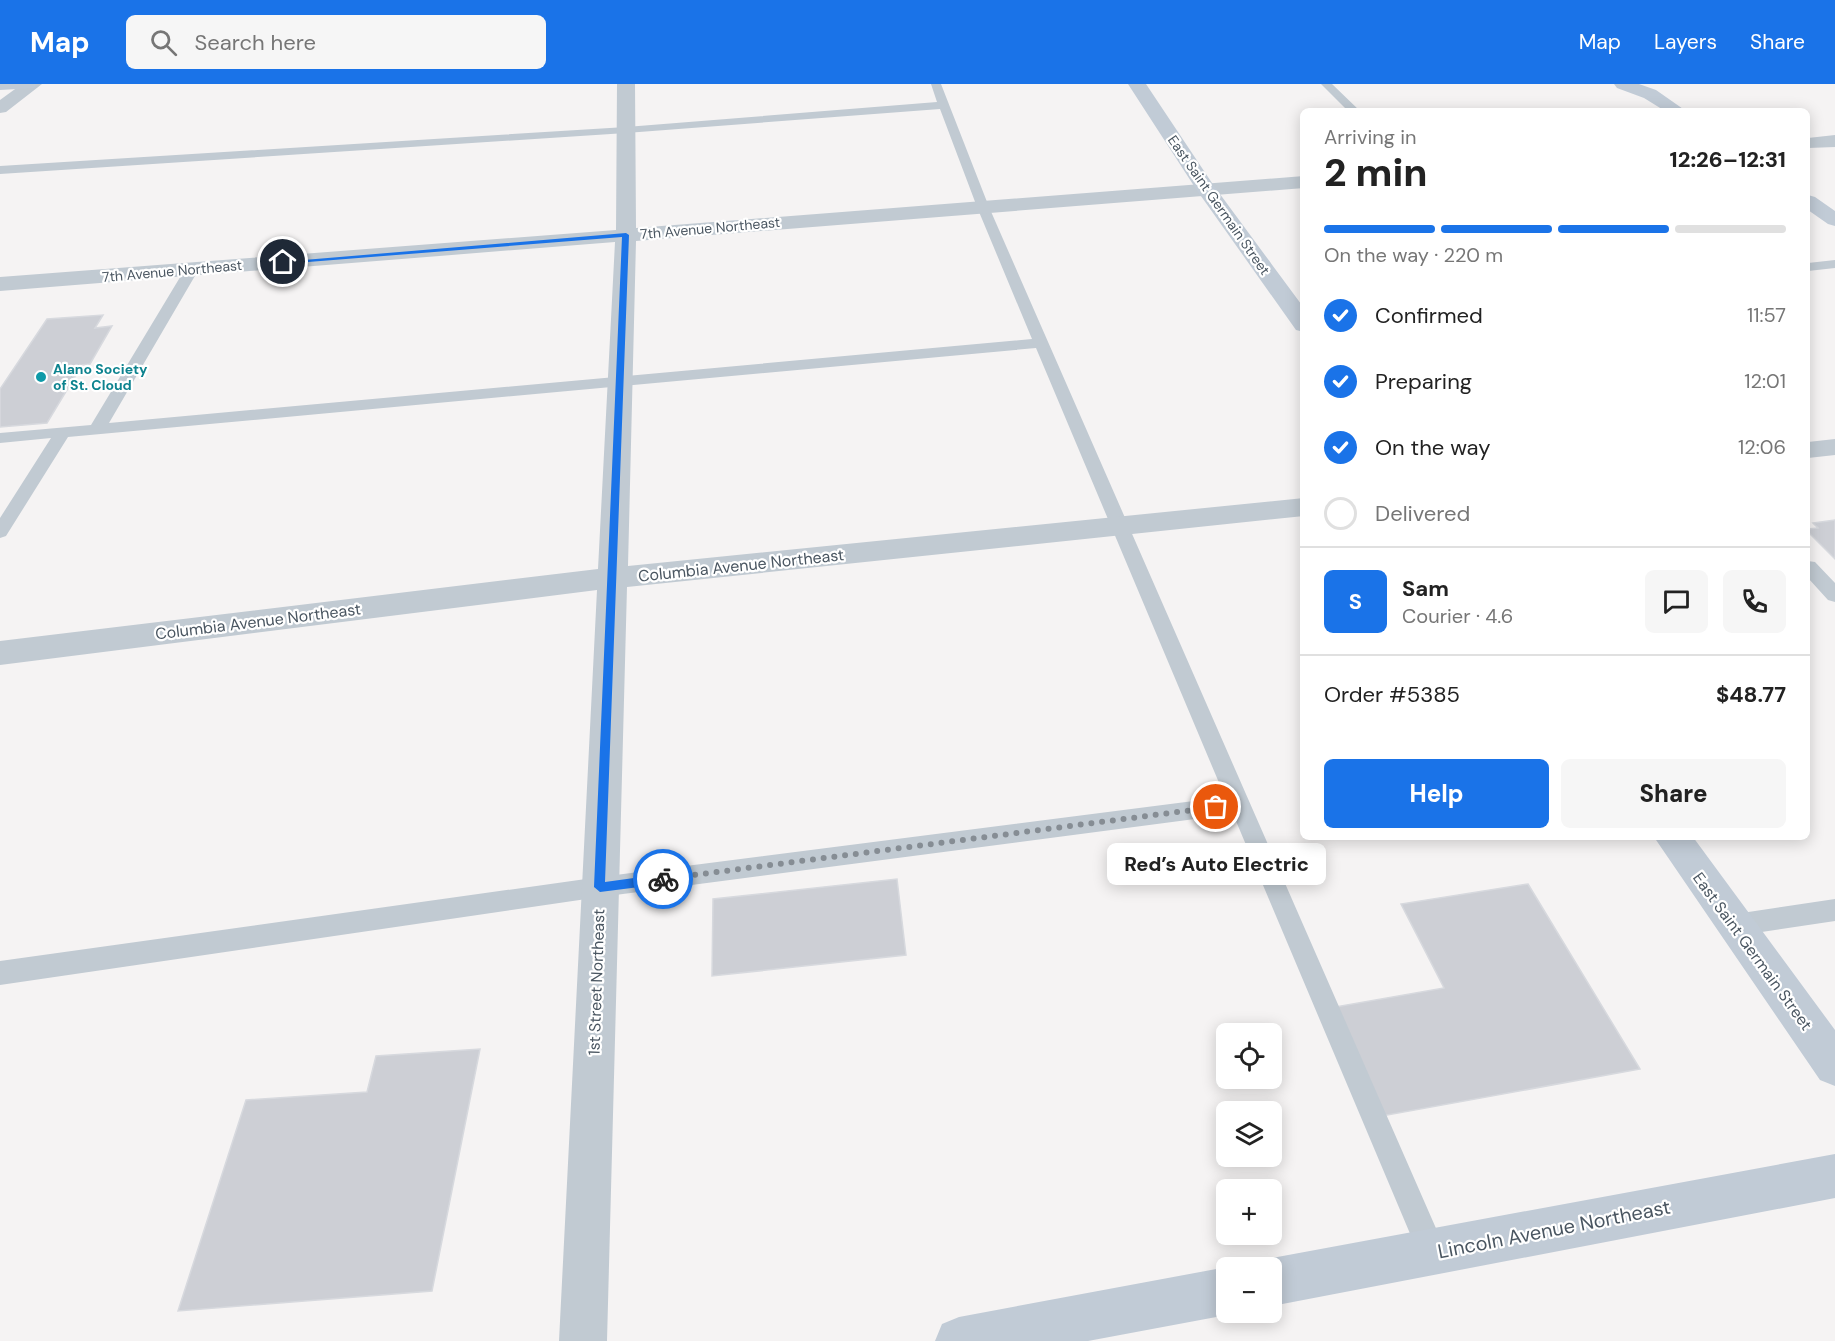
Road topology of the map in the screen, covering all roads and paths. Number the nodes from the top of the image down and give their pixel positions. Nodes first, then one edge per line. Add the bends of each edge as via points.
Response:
1 (30, 84) edge
2 (626, 84) edge
3 (936, 84) edge
4 (1137, 84) edge
5 (1326, 84) edge
6 (1623, 84) edge
7 (0, 85) edge
8 (944, 105) junction
9 (0, 108) edge
10 (1351, 108) edge
11 (1672, 108) edge
12 (626, 130) junction
13 (1835, 141) edge
14 (1810, 143) edge
15 (0, 170) edge
16 (1300, 182) edge
17 (1206, 189) junction
18 (1810, 202) edge
19 (983, 207) junction
20 (1835, 220) edge
21 (626, 235) junction
22 (1835, 264) edge
23 (1810, 267) edge
24 (192, 269) junction
25 (0, 284) edge
26 (1300, 319) edge
27 (1042, 342) junction
28 (620, 381) junction
29 (97, 429) junction
30 (63, 432) junction
31 (0, 438) edge
32 (1835, 447) edge
33 (1810, 450) edge
34 (1300, 507) edge
35 (1120, 526) junction
36 (0, 532) edge
37 (1810, 569) edge
38 (611, 578) junction
39 (1835, 595) edge
40 (0, 653) edge
41 (1240, 804) junction
42 (1674, 840) edge
43 (600, 887) junction
44 (1835, 910) edge
45 (1735, 925) junction
46 (0, 974) edge
47 (1835, 1065) edge
48 (1835, 1176) edge
49 (1432, 1252) junction
50 (1282, 1280) edge
51 (1216, 1293) edge
52 (583, 1341) edge
53 (958, 1341) edge

1 - 7 main road
1 - 9 street
2 - 12 street, 1st Street Northeast
3 - 8 lane
4 - 17 main road, East Saint Germain Street
5 - 10 lane
6 - 11 main road
8 - 12 lane
8 - 19 lane
12 - 15 lane
12 - 21 street, 1st Street Northeast
13 - 14 street
16 - 17 street, 7th Avenue Northeast
17 - 19 street, 7th Avenue Northeast
17 - 26 main road, East Saint Germain Street
18 - 20 main road
19 - 21 street, 7th Avenue Northeast
19 - 27 lane
21 - 24 street, 7th Avenue Northeast
21 - 28 street, 1st Street Northeast
22 - 23 lane
24 - 25 street, 7th Avenue Northeast
24 - 29 lane
27 - 28 lane
27 - 35 lane
28 - 29 lane
28 - 38 street, 1st Street Northeast
29 - 30 lane
30 - 31 lane
30 - 36 lane
32 - 33 street
34 - 35 street, Columbia Avenue Northeast
35 - 38 street, Columbia Avenue Northeast
35 - 41 lane
37 - 39 lane
38 - 40 street, Columbia Avenue Northeast
38 - 43 street, 1st Street Northeast
41 - 43 lane
41 - 49 lane
42 - 45 main road, East Saint Germain Street
43 - 46 lane
43 - 52 street, 1st Street Northeast
44 - 45 lane
45 - 47 main road, East Saint Germain Street
48 - 49 main road, Lincoln Avenue Northeast
49 - 50 main road, Lincoln Avenue Northeast
51 - 53 main road

